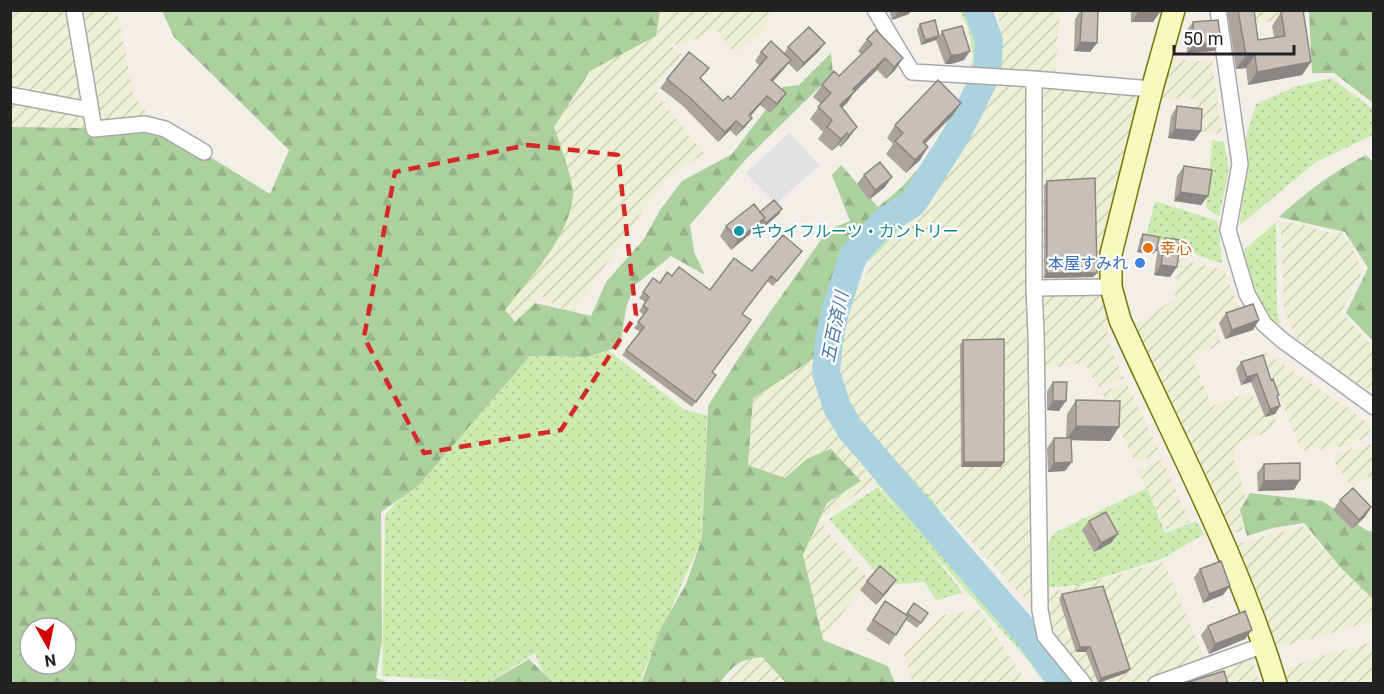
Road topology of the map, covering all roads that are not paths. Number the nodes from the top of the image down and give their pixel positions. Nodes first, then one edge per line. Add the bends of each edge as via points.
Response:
1 (74, 10) edge
2 (875, 10) edge
3 (1174, 10) edge
4 (1218, 10) edge
5 (1034, 79) junction
6 (1152, 89) junction
7 (10, 95) edge
8 (90, 110) junction
9 (204, 152) dead end
10 (1111, 287) junction
11 (1034, 288) junction
12 (1374, 407) edge
13 (1264, 645) junction
14 (1083, 684) edge
15 (1156, 684) edge
16 (1276, 684) edge

1 - 8 street
2 - 5 street via 912,72
3 - 6 street
4 - 12 street via 1240,164 1228,231 1247,294 1264,324
5 - 6 street
5 - 11 street
6 - 10 street via 1111,254
7 - 8 street
8 - 9 street via 94,129 145,124 165,129
10 - 11 street
10 - 13 street via 1120,320 1237,573
11 - 14 street via 1040,610 1045,636
13 - 15 street
13 - 16 street

